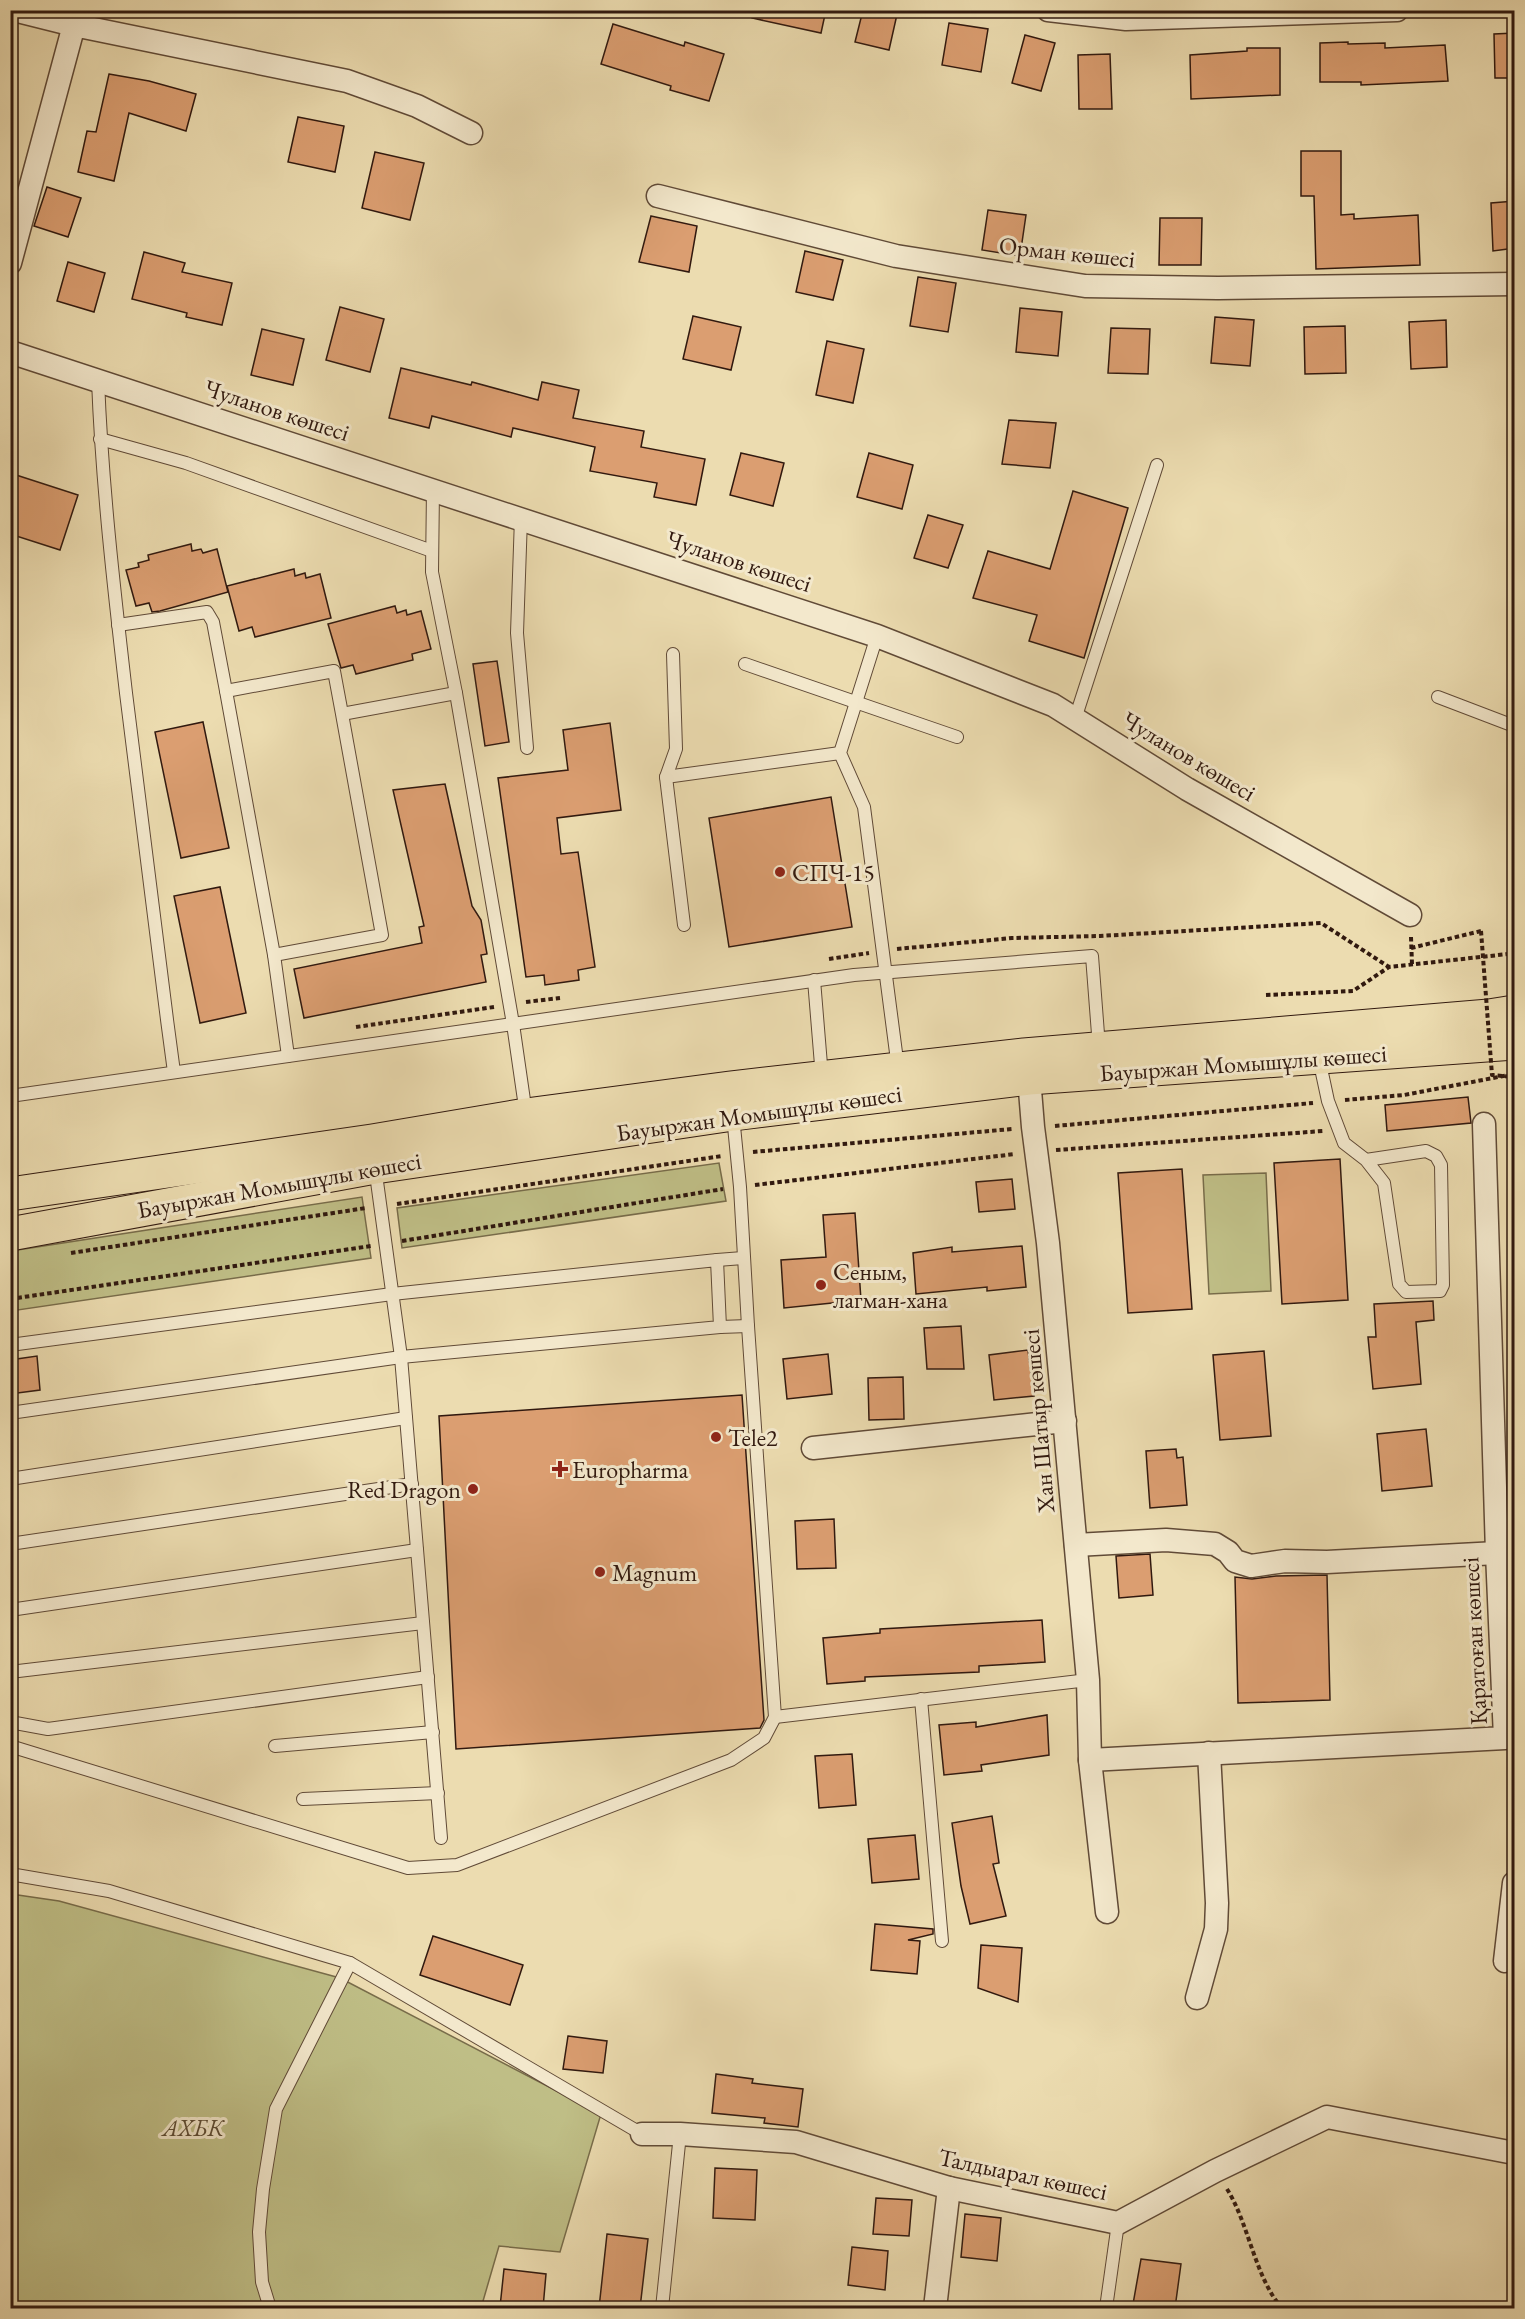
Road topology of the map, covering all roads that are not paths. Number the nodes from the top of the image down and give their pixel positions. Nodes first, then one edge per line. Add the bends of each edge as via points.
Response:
1 (14, 10) edge
2 (1048, 10) edge
3 (1397, 10) edge
4 (72, 30) junction
5 (471, 133) dead end
6 (658, 196) dead end
7 (10, 263) edge
8 (1515, 284) edge
9 (10, 352) edge
10 (98, 380) junction
11 (100, 438) junction
12 (1157, 465) dead end
13 (433, 489) junction
14 (521, 518) junction
15 (432, 551) junction
16 (118, 625) junction
17 (877, 636) junction
18 (674, 654) dead end
19 (745, 664) dead end
20 (226, 691) junction
21 (456, 693) junction
22 (1438, 697) dead end
23 (856, 702) junction
24 (342, 714) junction
25 (1076, 719) junction
26 (1515, 726) edge
27 (957, 737) dead end
28 (527, 748) dead end
29 (840, 753) junction
30 (666, 777) junction
31 (1410, 915) road end
32 (684, 925) dead end
33 (274, 955) junction
34 (885, 972) junction
35 (814, 980) junction
36 (1515, 1012) edge
37 (513, 1024) junction
38 (1515, 1043) edge
39 (1099, 1049) junction
40 (288, 1056) junction
41 (1319, 1058) junction
42 (898, 1070) junction
43 (174, 1072) junction
44 (822, 1078) junction
45 (1029, 1078) junction
46 (10, 1096) edge
47 (732, 1101) junction
48 (526, 1115) junction
49 (1484, 1125) dead end
50 (374, 1154) junction
51 (1366, 1160) junction
52 (10, 1194) edge
53 (10, 1234) edge
54 (743, 1258) junction
55 (717, 1260) junction
56 (392, 1294) junction
57 (748, 1326) junction
58 (720, 1327) junction
59 (10, 1345) edge
60 (401, 1356) junction
61 (10, 1413) edge
62 (406, 1418) junction
63 (1065, 1421) junction
64 (813, 1448) dead end
65 (10, 1479) edge
66 (411, 1484) junction
67 (10, 1544) edge
68 (1076, 1545) junction
69 (417, 1550) junction
70 (1497, 1553) junction
71 (10, 1611) edge
72 (423, 1623) junction
73 (10, 1672) edge
74 (428, 1677) junction
75 (1088, 1680) junction
76 (921, 1699) junction
77 (775, 1717) junction
78 (10, 1722) edge
79 (433, 1732) junction
80 (10, 1746) edge
81 (275, 1746) dead end
82 (1510, 1746) edge
83 (1209, 1753) junction
84 (1089, 1760) junction
85 (438, 1793) junction
86 (303, 1799) dead end
87 (441, 1838) dead end
88 (10, 1874) edge
89 (1515, 1883) edge
90 (1107, 1912) dead end
91 (942, 1941) dead end
92 (1505, 1961) dead end
93 (350, 1963) junction
94 (1197, 1998) dead end
95 (642, 2134) joint
96 (680, 2134) junction
97 (1515, 2153) edge
98 (949, 2188) junction
99 (1118, 2223) junction
100 (270, 2308) edge
101 (662, 2308) edge
102 (935, 2308) edge
103 (1106, 2308) edge

1 - 4 street
2 - 3 street via 1126,19
4 - 5 street via 347,81 417,106
4 - 7 street
6 - 8 street, Орман көшесі via 896,256 1085,286
9 - 10 street, Чуланов көшесі
10 - 11 lane
10 - 13 street, Чуланов көшесі
11 - 15 lane via 186,463
11 - 16 lane
12 - 25 lane
13 - 14 street, Чуланов көшесі
13 - 15 lane
14 - 17 street, Чуланов көшесі
14 - 28 lane via 517,633
15 - 21 lane via 432,572
16 - 20 lane via 207,612 213,622
16 - 43 lane
17 - 23 lane
17 - 25 street, Чуланов көшесі via 1053,705
18 - 30 lane via 676,748
19 - 23 lane
20 - 24 lane via 334,671
20 - 33 lane
21 - 24 lane
21 - 37 lane
22 - 26 lane
23 - 27 lane
23 - 29 lane
24 - 33 lane via 382,935
25 - 31 street, Чуланов көшесі via 1187,789
29 - 30 lane
29 - 34 lane via 864,807
30 - 32 lane
33 - 40 lane
34 - 35 lane
34 - 39 lane via 1092,956
34 - 42 lane
35 - 37 lane
35 - 44 lane
36 - 39 main road, Бауыржан Момышұлы көшесі
37 - 40 lane
37 - 48 lane
38 - 41 main road, Бауыржан Момышұлы көшесі
39 - 42 main road, Бауыржан Момышұлы көшесі
40 - 43 lane
41 - 45 main road, Бауыржан Момышұлы көшесі
41 - 51 lane via 1328,1101 1344,1143
42 - 44 main road, Бауыржан Момышұлы көшесі
43 - 46 lane
44 - 47 main road, Бауыржан Момышұлы көшесі
45 - 47 main road, Бауыржан Момышұлы көшесі
45 - 63 street, Хан Шатыр көшесі
47 - 48 main road, Бауыржан Момышұлы көшесі
47 - 50 main road, Бауыржан Момышұлы көшесі
47 - 54 lane
48 - 50 main road, Бауыржан Момышұлы көшесі
49 - 70 street, Қаратоған көшесі
50 - 52 main road, Бауыржан Момышұлы көшесі
50 - 53 main road, Бауыржан Момышұлы көшесі
50 - 56 lane
51 - 51 lane via 1384,1183 1399,1284 1406,1292 1440,1291 1441,1164 1426,1151
54 - 55 lane
54 - 57 lane
55 - 56 lane
55 - 58 lane
56 - 59 lane
56 - 60 lane
57 - 58 lane
57 - 77 lane
58 - 60 lane
60 - 61 lane
60 - 62 lane
62 - 65 lane
62 - 66 lane
63 - 64 street
63 - 68 street, Хан Шатыр көшесі
66 - 67 lane
66 - 69 lane
68 - 70 street via 1166,1540 1215,1544 1235,1561 1251,1566 1285,1561
68 - 75 street, Хан Шатыр көшесі
69 - 71 lane
69 - 72 lane
70 - 82 street, Қаратоған көшесі
72 - 73 lane
72 - 74 lane
74 - 78 lane via 48,1729
74 - 79 lane
75 - 76 lane
75 - 84 street, Хан Шатыр көшесі
76 - 77 lane
76 - 91 lane
77 - 80 lane via 764,1738 730,1760 457,1866 408,1868
79 - 81 lane
79 - 85 lane
82 - 83 street, Қаратоған көшесі
83 - 84 street, Қаратоған көшесі
83 - 94 street via 1216,1929
84 - 90 street, Хан Шатыр көшесі
85 - 86 lane
85 - 87 lane
88 - 93 lane via 109,1891
89 - 92 street
93 - 95 lane
93 - 100 lane via 276,2109 259,2232 262,2282
95 - 96 street, Талдыарал көшесі
96 - 98 street, Талдыарал көшесі via 796,2142
96 - 101 lane
97 - 99 street, Талдыарал көшесі via 1327,2117
98 - 99 street, Талдыарал көшесі
98 - 102 street
99 - 103 lane

